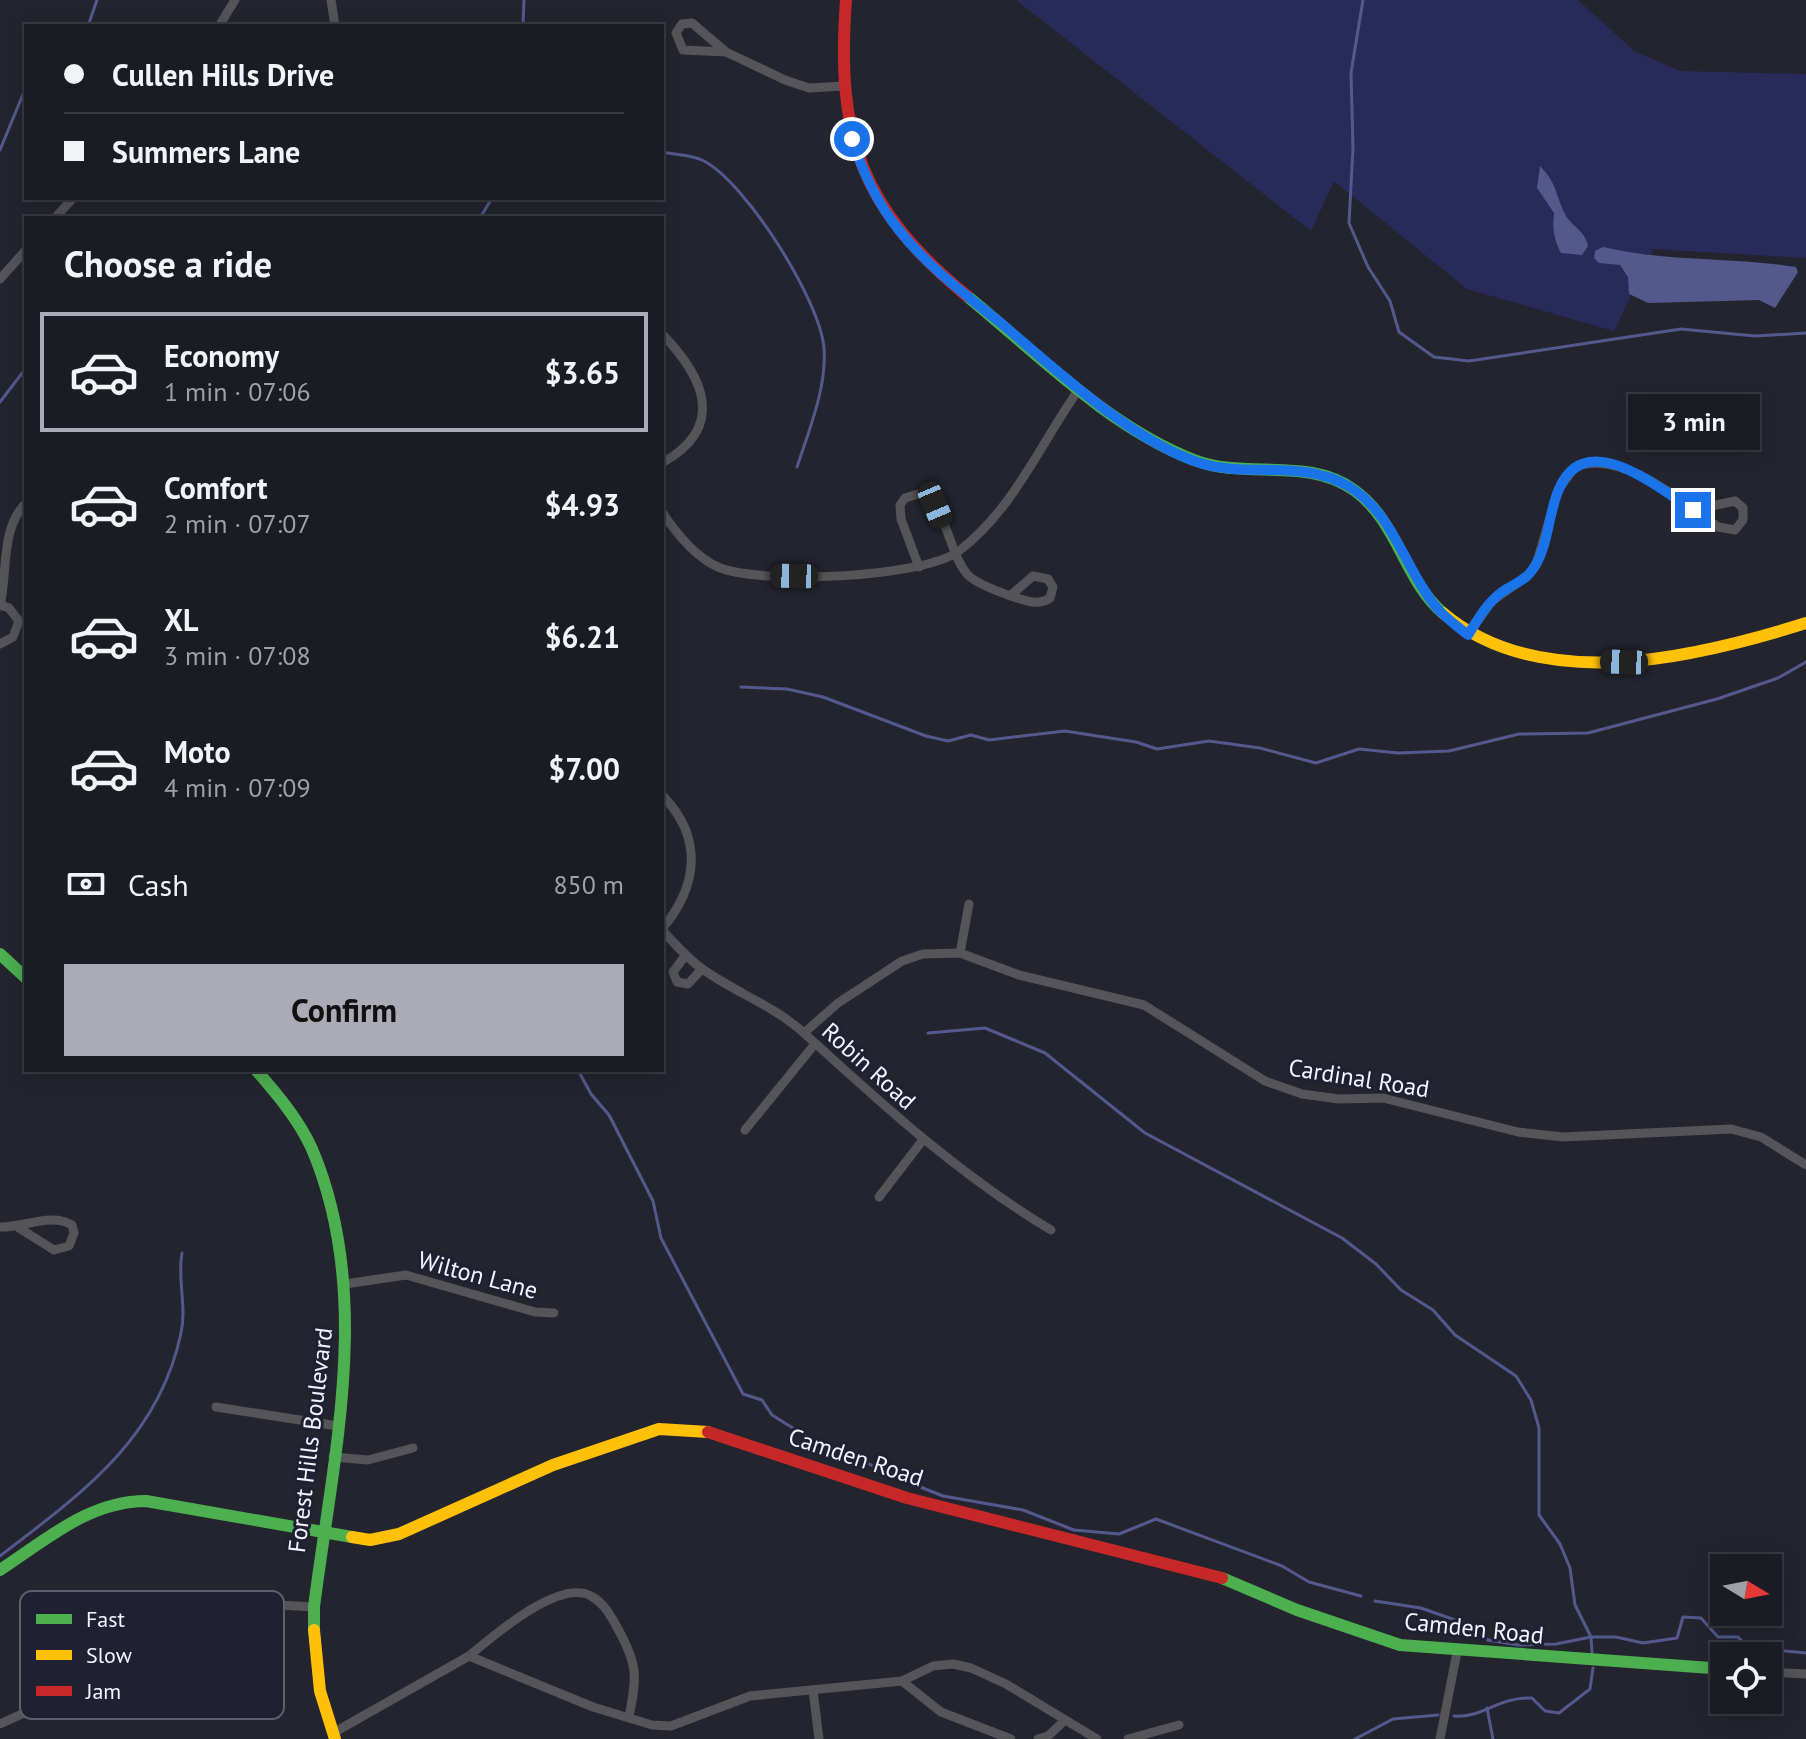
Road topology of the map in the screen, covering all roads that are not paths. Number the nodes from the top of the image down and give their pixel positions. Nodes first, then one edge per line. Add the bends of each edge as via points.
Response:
1 (235, 0) edge
2 (331, 0) edge
3 (846, 0) edge
4 (220, 24) edge
5 (335, 24) edge
6 (726, 52) junction
7 (844, 86) junction
8 (71, 200) edge
9 (57, 216) edge
10 (24, 252) edge
11 (0, 279) edge
12 (664, 337) edge
13 (1079, 389) junction
14 (664, 461) edge
15 (24, 506) edge
16 (1693, 510) junction
17 (664, 514) edge
18 (955, 554) junction
19 (919, 567) junction
20 (1010, 596) dead end
21 (0, 605) edge
22 (1806, 623) edge
23 (1468, 635) junction
24 (0, 644) edge
25 (664, 798) edge
26 (969, 904) dead end
27 (664, 927) edge
28 (664, 931) edge
29 (960, 953) junction
30 (0, 954) edge
31 (685, 956) junction
32 (702, 969) junction
33 (24, 976) edge
34 (804, 1033) junction
35 (814, 1045) junction
36 (258, 1072) edge
37 (745, 1130) dead end
38 (922, 1141) junction
39 (1806, 1165) edge
40 (879, 1197) dead end
41 (0, 1227) edge
42 (19, 1228) junction
43 (1051, 1230) dead end
44 (345, 1284) junction
45 (554, 1313) dead end
46 (216, 1407) dead end
47 (338, 1426) junction
48 (413, 1448) dead end
49 (333, 1457) junction
50 (321, 1533) junction
51 (0, 1570) edge
52 (284, 1605) edge
53 (314, 1607) junction
54 (1457, 1652) junction
55 (469, 1656) junction
56 (1710, 1668) edge
57 (1782, 1673) edge
58 (1806, 1674) edge
59 (902, 1681) junction
60 (813, 1690) junction
61 (20, 1715) edge
62 (629, 1717) junction
63 (1064, 1721) junction
64 (0, 1724) edge
65 (1179, 1725) dead end
66 (334, 1736) edge
67 (819, 1739) edge
68 (1011, 1739) edge
69 (1038, 1739) edge
70 (1097, 1739) edge
71 (1128, 1739) edge
72 (1440, 1739) edge

1 - 4 street
2 - 5 street
3 - 7 street
6 - 6 street via 692,23 682,24 676,33 683,50
6 - 7 street via 809,88
7 - 13 street via 852,139 865,174 897,228 928,262
8 - 9 street
10 - 11 street
12 - 14 street via 692,372 704,403 688,443
13 - 18 street via 999,511
13 - 23 street via 1158,442 1201,463 1290,470 1347,486 1380,513 1434,605
15 - 21 street via 6,541
16 - 16 street via 1728,529 1740,528 1743,520 1743,508 1735,501
16 - 23 street via 1619,466 1593,461 1575,467 1558,490 1536,565 1492,601
17 - 19 street via 695,552 726,570 794,576
18 - 19 street
18 - 19 street via 935,505 924,495 912,495 900,505 900,512
18 - 20 street via 970,577
21 - 24 street via 19,621 13,637
22 - 23 street via 1649,661 1551,656
25 - 27 street via 684,826 691,860 688,889
26 - 29 street
28 - 31 street, Robin Road
29 - 34 street, Cardinal Road via 923,954 902,961 838,1003
29 - 39 street, Cardinal Road via 1019,975 1144,1005 1265,1081 1302,1094 1383,1098 1518,1132 1563,1137 1731,1129 1761,1137
30 - 33 street
31 - 32 street, Robin Road
31 - 32 street via 673,972 677,982 688,984
32 - 34 street, Robin Road
34 - 35 street, Robin Road
35 - 37 street
35 - 38 street, Robin Road
36 - 44 street, Forest Hills Boulevard via 291,1112 313,1151
38 - 40 street
38 - 43 street, Robin Road
41 - 42 street
42 - 42 street via 54,1250 69,1246 74,1233 72,1225 59,1220
44 - 45 street, Wilton Lane via 406,1275
44 - 47 street, Forest Hills Boulevard via 348,1334
46 - 47 street
47 - 49 street, Forest Hills Boulevard
48 - 49 street via 368,1460
49 - 50 street, Forest Hills Boulevard
50 - 51 street, Camden Road via 146,1501 119,1501 93,1509
50 - 53 street, Forest Hills Boulevard
50 - 54 street, Camden Road via 370,1540 399,1534 553,1465 659,1429 707,1431 907,1498 1208,1572 1400,1645
52 - 53 street
53 - 66 street, Forest Hills Boulevard via 314,1646
54 - 56 street, Camden Road
54 - 72 street
55 - 62 street
55 - 62 street via 536,1608 570,1592 590,1595 608,1612 634,1660 637,1672
55 - 66 street
57 - 58 street
59 - 60 street
59 - 63 street via 933,1666 971,1668
59 - 68 street via 951,1717
60 - 62 street via 750,1696 671,1726
60 - 67 street
61 - 64 street
63 - 69 street
63 - 70 street
65 - 71 street

